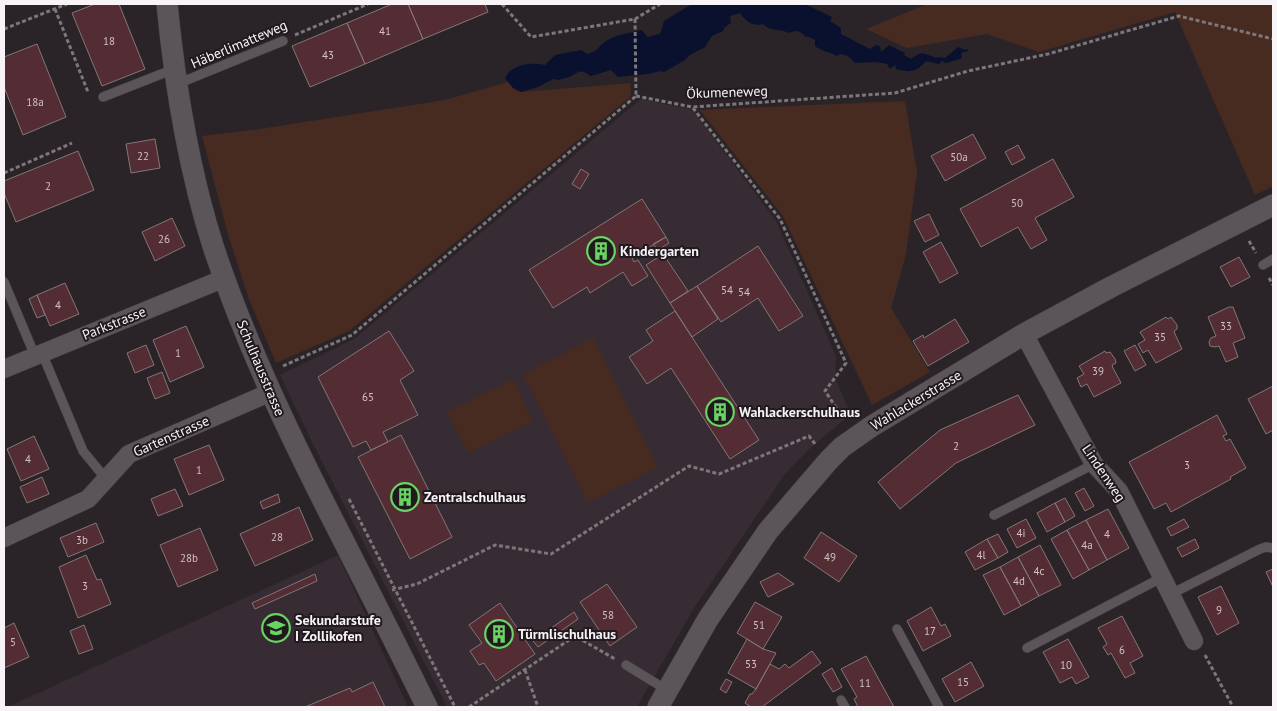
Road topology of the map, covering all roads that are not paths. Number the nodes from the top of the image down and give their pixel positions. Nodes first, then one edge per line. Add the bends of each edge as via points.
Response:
1 (167, 4) edge
2 (283, 40) road end
3 (175, 77) junction
4 (100, 94) road end
5 (1273, 205) edge
6 (1273, 260) edge
7 (1262, 265) dead end
8 (225, 278) junction
9 (4, 282) edge
10 (1024, 334) junction
11 (38, 354) junction
12 (4, 369) edge
13 (267, 384) junction
14 (1094, 464) junction
15 (106, 479) junction
16 (994, 515) dead end
17 (4, 538) edge
18 (1273, 548) edge
19 (1163, 578) junction
20 (1171, 594) junction
21 (897, 629) dead end
22 (1194, 641) road end
23 (1027, 648) dead end
24 (626, 665) road end
25 (662, 699) edge
26 (427, 707) edge
27 (940, 707) edge

1 - 3 street, Schulhausstrasse
2 - 3 lane, Häberlimatteweg
3 - 4 lane, Häberlimatteweg
3 - 8 street, Schulhausstrasse via 192,169
5 - 10 street, Wahlackerstrasse
6 - 7 lane
8 - 11 street, Parkstrasse
8 - 13 street, Schulhausstrasse
9 - 11 lane
10 - 14 street, Lindenweg
10 - 25 street, Wahlackerstrasse via 856,437 829,460 768,531 708,619
11 - 12 street, Parkstrasse
11 - 15 lane via 83,451
13 - 15 street, Gartenstrasse via 129,454
13 - 26 street, Schulhausstrasse
14 - 16 lane
14 - 19 street, Lindenweg via 1119,491
15 - 17 street, Gartenstrasse via 88,499
18 - 20 lane via 1260,549
19 - 20 street, Lindenweg
19 - 23 lane
20 - 22 street, Lindenweg
21 - 27 lane
24 - 25 lane

